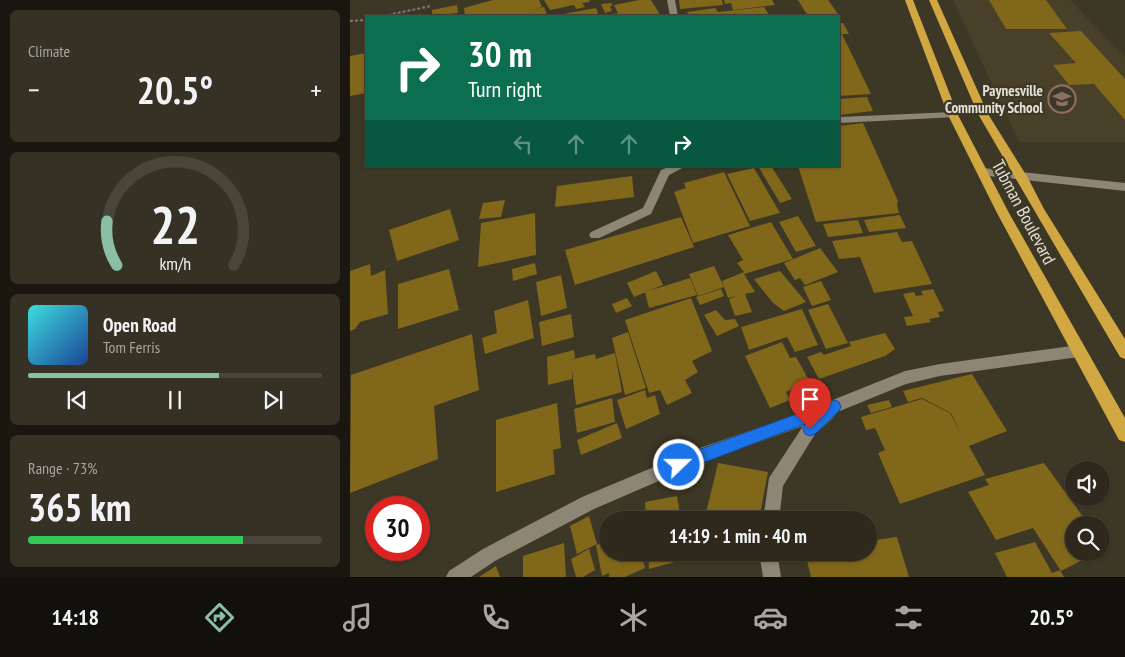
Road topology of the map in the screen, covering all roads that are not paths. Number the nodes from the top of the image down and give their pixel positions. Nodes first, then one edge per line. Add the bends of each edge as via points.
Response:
1 (671, 0) edge
2 (909, 0) edge
3 (933, 0) edge
4 (674, 15) edge
5 (953, 115) junction
6 (840, 120) edge
7 (679, 167) edge
8 (983, 172) junction
9 (1022, 178) junction
10 (1125, 187) edge
11 (595, 236) dead end
12 (1079, 351) junction
13 (1125, 352) edge
14 (835, 407) junction
15 (1125, 434) edge
16 (772, 511) edge
17 (769, 561) edge
18 (455, 577) edge
19 (772, 577) edge

1 - 4 street
2 - 5 highway, Tubman Boulevard
3 - 9 highway, Tubman Boulevard via 983,114
5 - 6 street
5 - 8 highway, Tubman Boulevard
7 - 11 street via 665,173 647,211
8 - 9 street
8 - 12 highway, Tubman Boulevard
9 - 10 street
9 - 13 highway, Tubman Boulevard
12 - 14 street via 940,370 905,378
12 - 15 highway, Tubman Boulevard
14 - 16 street via 810,429 775,484
14 - 18 street via 698,457 588,503 489,555
17 - 19 street

